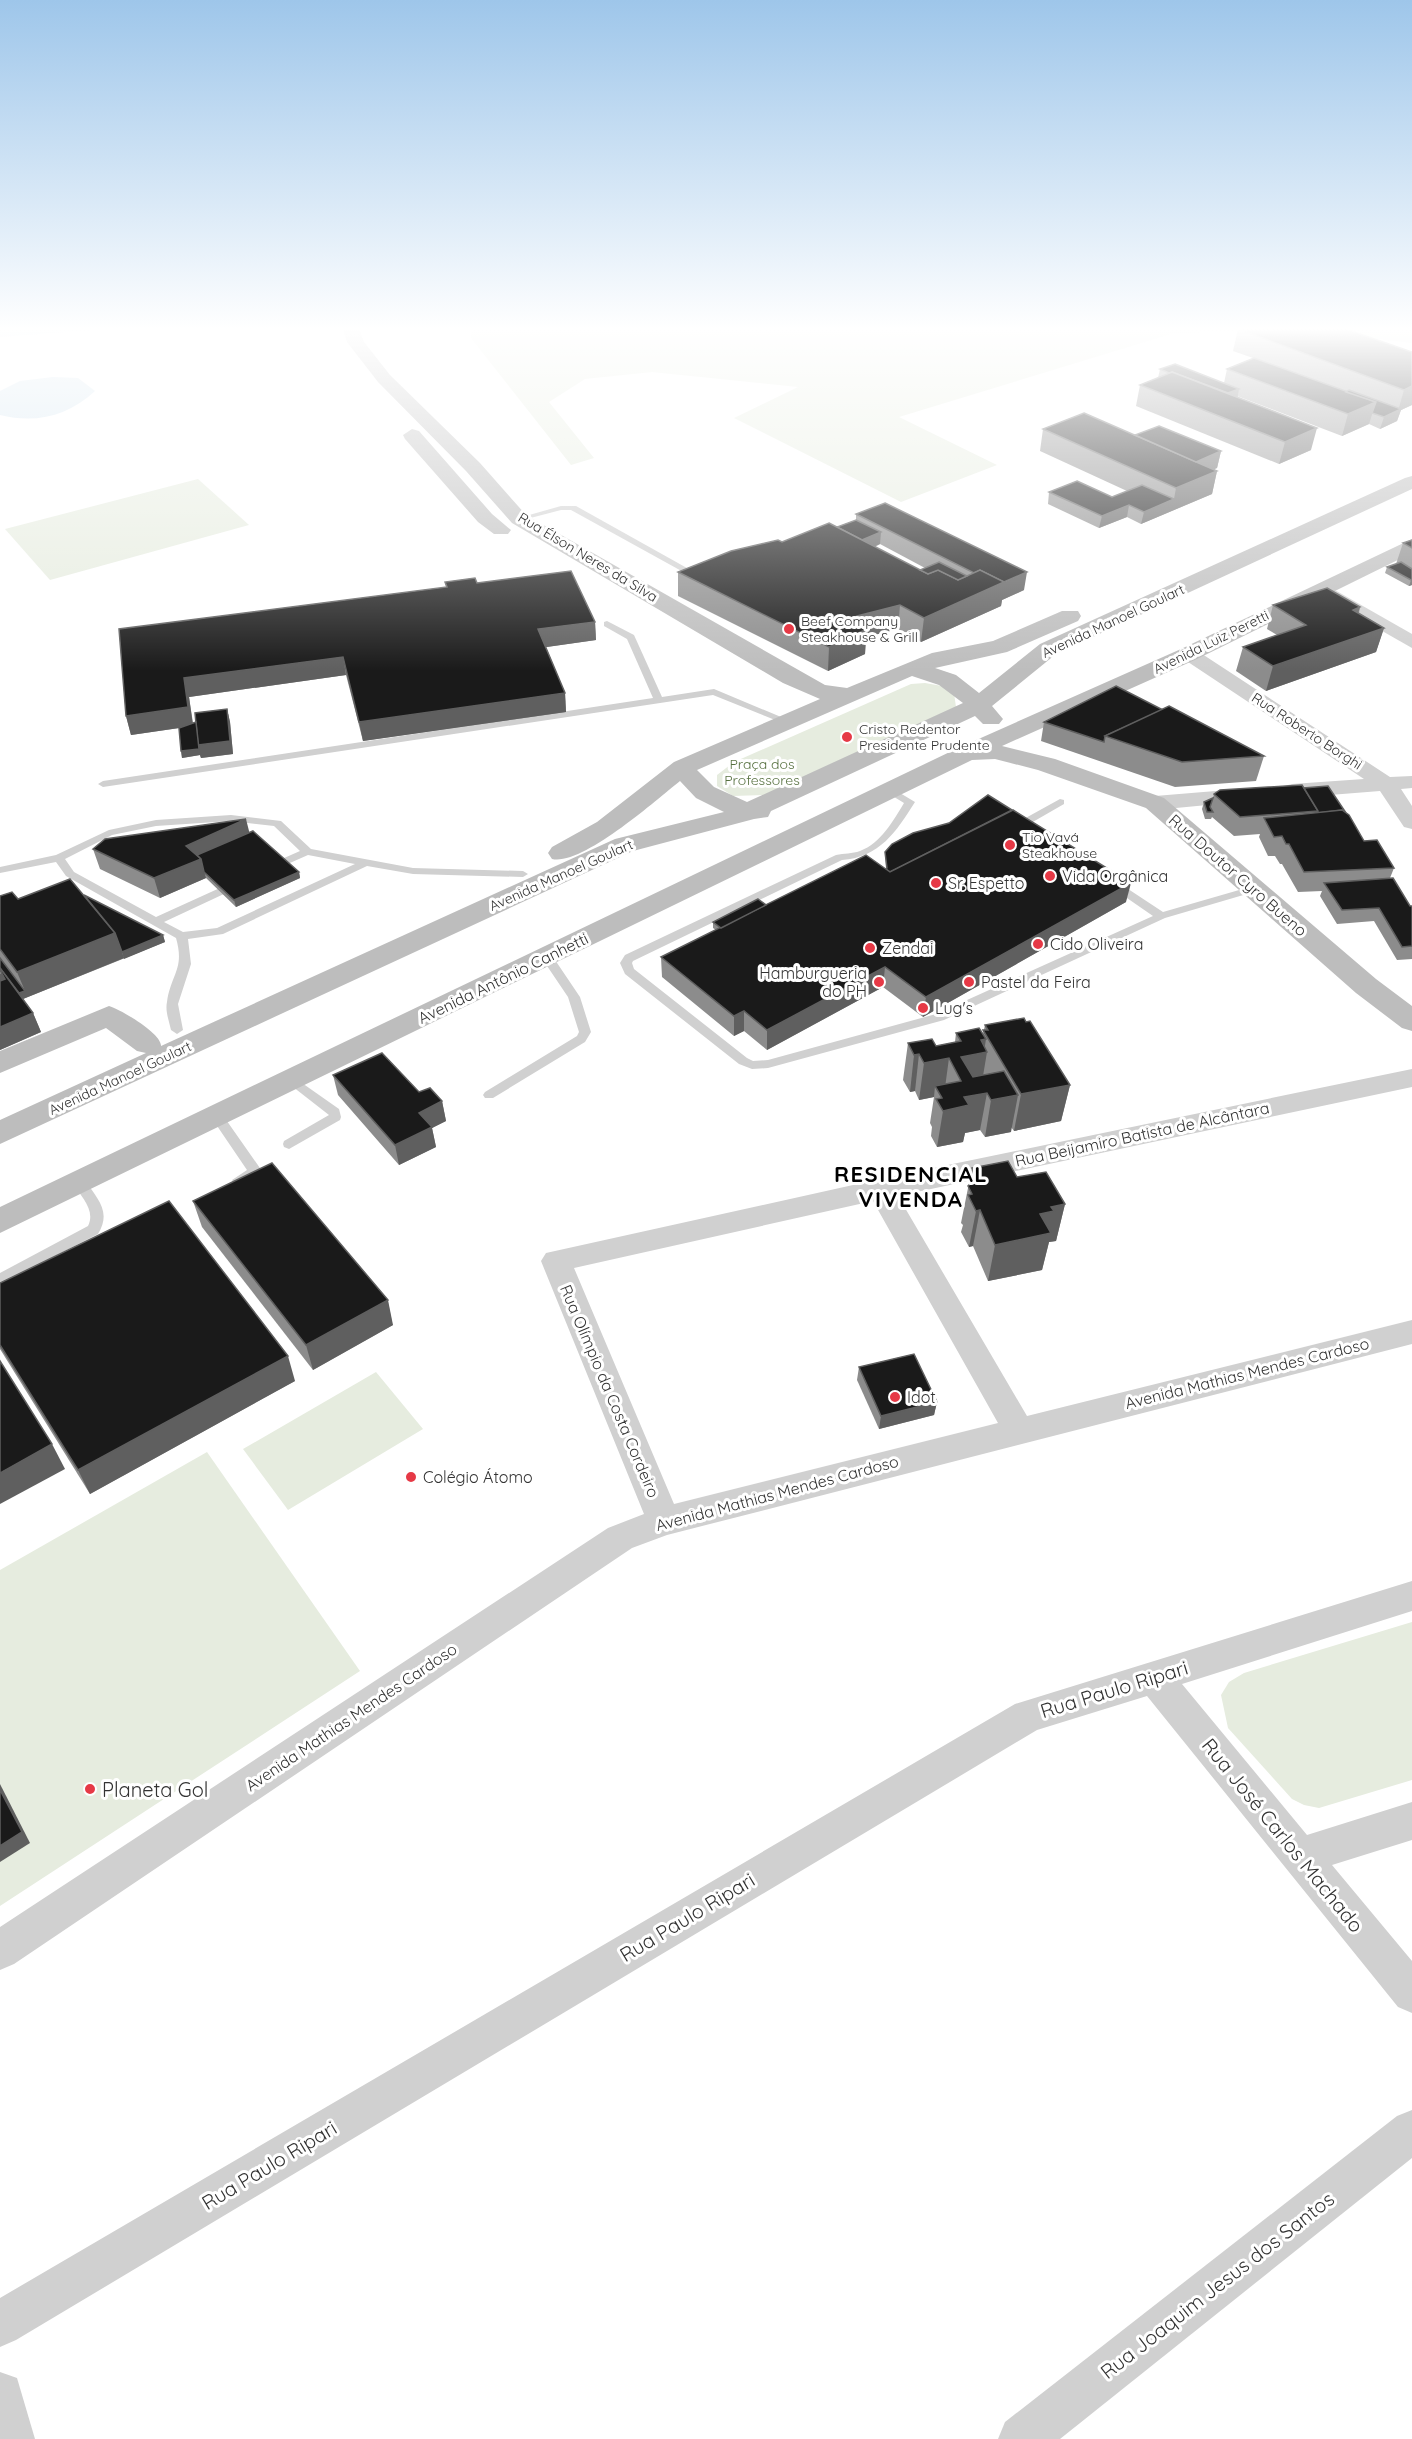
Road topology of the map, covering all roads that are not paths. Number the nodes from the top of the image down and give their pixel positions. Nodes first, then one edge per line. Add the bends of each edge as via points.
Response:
1 (418, 443) edge
2 (449, 443) edge
3 (1412, 463) edge
4 (1412, 482) edge
5 (519, 519) junction
6 (1412, 544) edge
7 (707, 582) edge
8 (1322, 588) junction
9 (1115, 596) dead end
10 (1094, 605) dead end
11 (678, 611) junction
12 (653, 620) junction
13 (607, 624) dead end
14 (1412, 642) edge
15 (693, 644) dead end
16 (1189, 654) junction
17 (910, 669) junction
18 (762, 685) dead end
19 (849, 695) junction
20 (659, 700) junction
21 (978, 705) junction
22 (814, 711) junction
23 (788, 722) junction
24 (1007, 736) junction
25 (965, 754) junction
26 (1046, 764) junction
27 (683, 767) junction
28 (1412, 782) edge
29 (103, 784) dead end
30 (1386, 784) junction
31 (890, 790) junction
32 (1060, 802) dead end
33 (1155, 803) junction
34 (750, 811) junction
35 (832, 818) junction
36 (1412, 822) edge
37 (1041, 837) edge
38 (307, 852) junction
39 (59, 858) junction
40 (366, 863) junction
41 (0, 870) edge
42 (523, 874) junction
43 (1105, 878) edge
44 (1253, 889) junction
45 (1161, 916) junction
46 (155, 922) junction
47 (180, 936) junction
48 (547, 957) junction
49 (1412, 1021) edge
50 (177, 1030) junction
51 (148, 1044) junction
52 (0, 1063) edge
53 (1412, 1078) edge
54 (292, 1080) junction
55 (489, 1095) dead end
56 (0, 1109) edge
57 (216, 1117) junction
58 (0, 1133) edge
59 (289, 1144) dead end
60 (80, 1184) junction
61 (223, 1188) edge
62 (880, 1189) junction
63 (0, 1221) edge
64 (556, 1261) joint
65 (0, 1279) edge
66 (1412, 1332) edge
67 (1018, 1430) junction
68 (664, 1521) junction
69 (1412, 1596) edge
70 (1154, 1677) junction
71 (1412, 1821) edge
72 (1301, 1856) junction
73 (0, 1950) edge
74 (1412, 1993) edge
75 (1412, 2131) edge
76 (0, 2324) edge
77 (0, 2395) edge
78 (10, 2439) edge
79 (1022, 2439) edge

1 - 12 street, Rua Élson Neres da Silva via 485,518
2 - 5 street, Rua Élson Neres da Silva
3 - 9 street, Avenida Manoel Goulart
4 - 21 street, Avenida Manoel Goulart via 1048,650
5 - 7 lane via 573,508
5 - 11 street, Rua Élson Neres da Silva
6 - 8 street, Avenida Luiz Peretti
8 - 14 street
8 - 16 street, Avenida Luiz Peretti
10 - 17 street, Avenida Manoel Goulart via 999,647 940,658
11 - 12 street
11 - 19 street, Rua Élson Neres da Silva via 820,692
12 - 15 street, Rua Élson Neres da Silva
13 - 20 lane via 631,637
16 - 24 street, Avenida Luiz Peretti
16 - 30 street, Rua Roberto Borghi
17 - 19 street, Avenida Manoel Goulart
17 - 21 street, Rua Doutor Cyro Bueno via 948,679
18 - 22 street
19 - 22 street, Avenida Manoel Goulart
20 - 23 lane via 714,692
20 - 29 lane
21 - 24 street, Rua Doutor Cyro Bueno
21 - 34 street, Avenida Manoel Goulart
22 - 23 street, Avenida Manoel Goulart
23 - 27 street, Avenida Manoel Goulart
24 - 25 street, Avenida Antônio Canhetti
24 - 26 street, Rua Doutor Cyro Bueno
25 - 26 street, Rua Doutor Cyro Bueno via 995,752
25 - 31 street, Avenida Antônio Canhetti
26 - 33 street, Rua Doutor Cyro Bueno
27 - 34 street via 698,790
27 - 42 street, Avenida Manoel Goulart via 606,826
28 - 30 street
30 - 33 street
30 - 36 street, Rua Roberto Borghi
31 - 35 street, Avenida Antônio Canhetti
31 - 45 lane via 910,802 884,842 859,855 840,857 629,958 629,971 743,1061 768,1065 940,1017
32 - 37 lane via 1026,822 1027,829
33 - 44 street, Rua Doutor Cyro Bueno
34 - 35 street
34 - 58 street, Avenida Manoel Goulart via 624,845
35 - 48 street, Avenida Antônio Canhetti
38 - 39 lane via 277,823 231,818 109,832
38 - 40 lane
38 - 46 lane
39 - 41 lane
39 - 46 lane via 70,874
40 - 42 lane via 412,871
40 - 47 lane via 219,931
42 - 50 street, Avenida Manoel Goulart
43 - 45 lane
44 - 45 lane
44 - 49 street, Rua Doutor Cyro Bueno
46 - 47 lane
47 - 50 lane via 187,951 184,976 172,1001
48 - 54 street, Avenida Antônio Canhetti
48 - 55 lane via 574,997 585,1032 581,1039
50 - 51 street, Avenida Manoel Goulart
51 - 52 street via 109,1016
51 - 56 street, Avenida Manoel Goulart
53 - 62 street, Rua Beijamiro Batista de Alcântara
54 - 57 street, Avenida Antônio Canhetti
54 - 59 lane via 335,1112 335,1117
57 - 60 street, Avenida Antônio Canhetti
57 - 61 lane via 255,1171
60 - 63 street, Avenida Antônio Canhetti
60 - 65 lane via 100,1222 93,1230
62 - 64 street, Rua Beijamiro Batista de Alcântara
62 - 67 street
64 - 68 street, Rua Olímpio da Costa Cordeiro
66 - 67 street, Avenida Mathias Mendes Cardoso
67 - 68 street, Avenida Mathias Mendes Cardoso
68 - 73 street, Avenida Mathias Mendes Cardoso via 620,1538
69 - 70 street, Rua Paulo Ripari
70 - 72 street, Rua José Carlos Machado
70 - 76 street, Rua Paulo Ripari via 1028,1716
71 - 72 street
72 - 74 street, Rua José Carlos Machado
75 - 79 street, Rua Joaquim Jesus dos Santos
77 - 78 street

